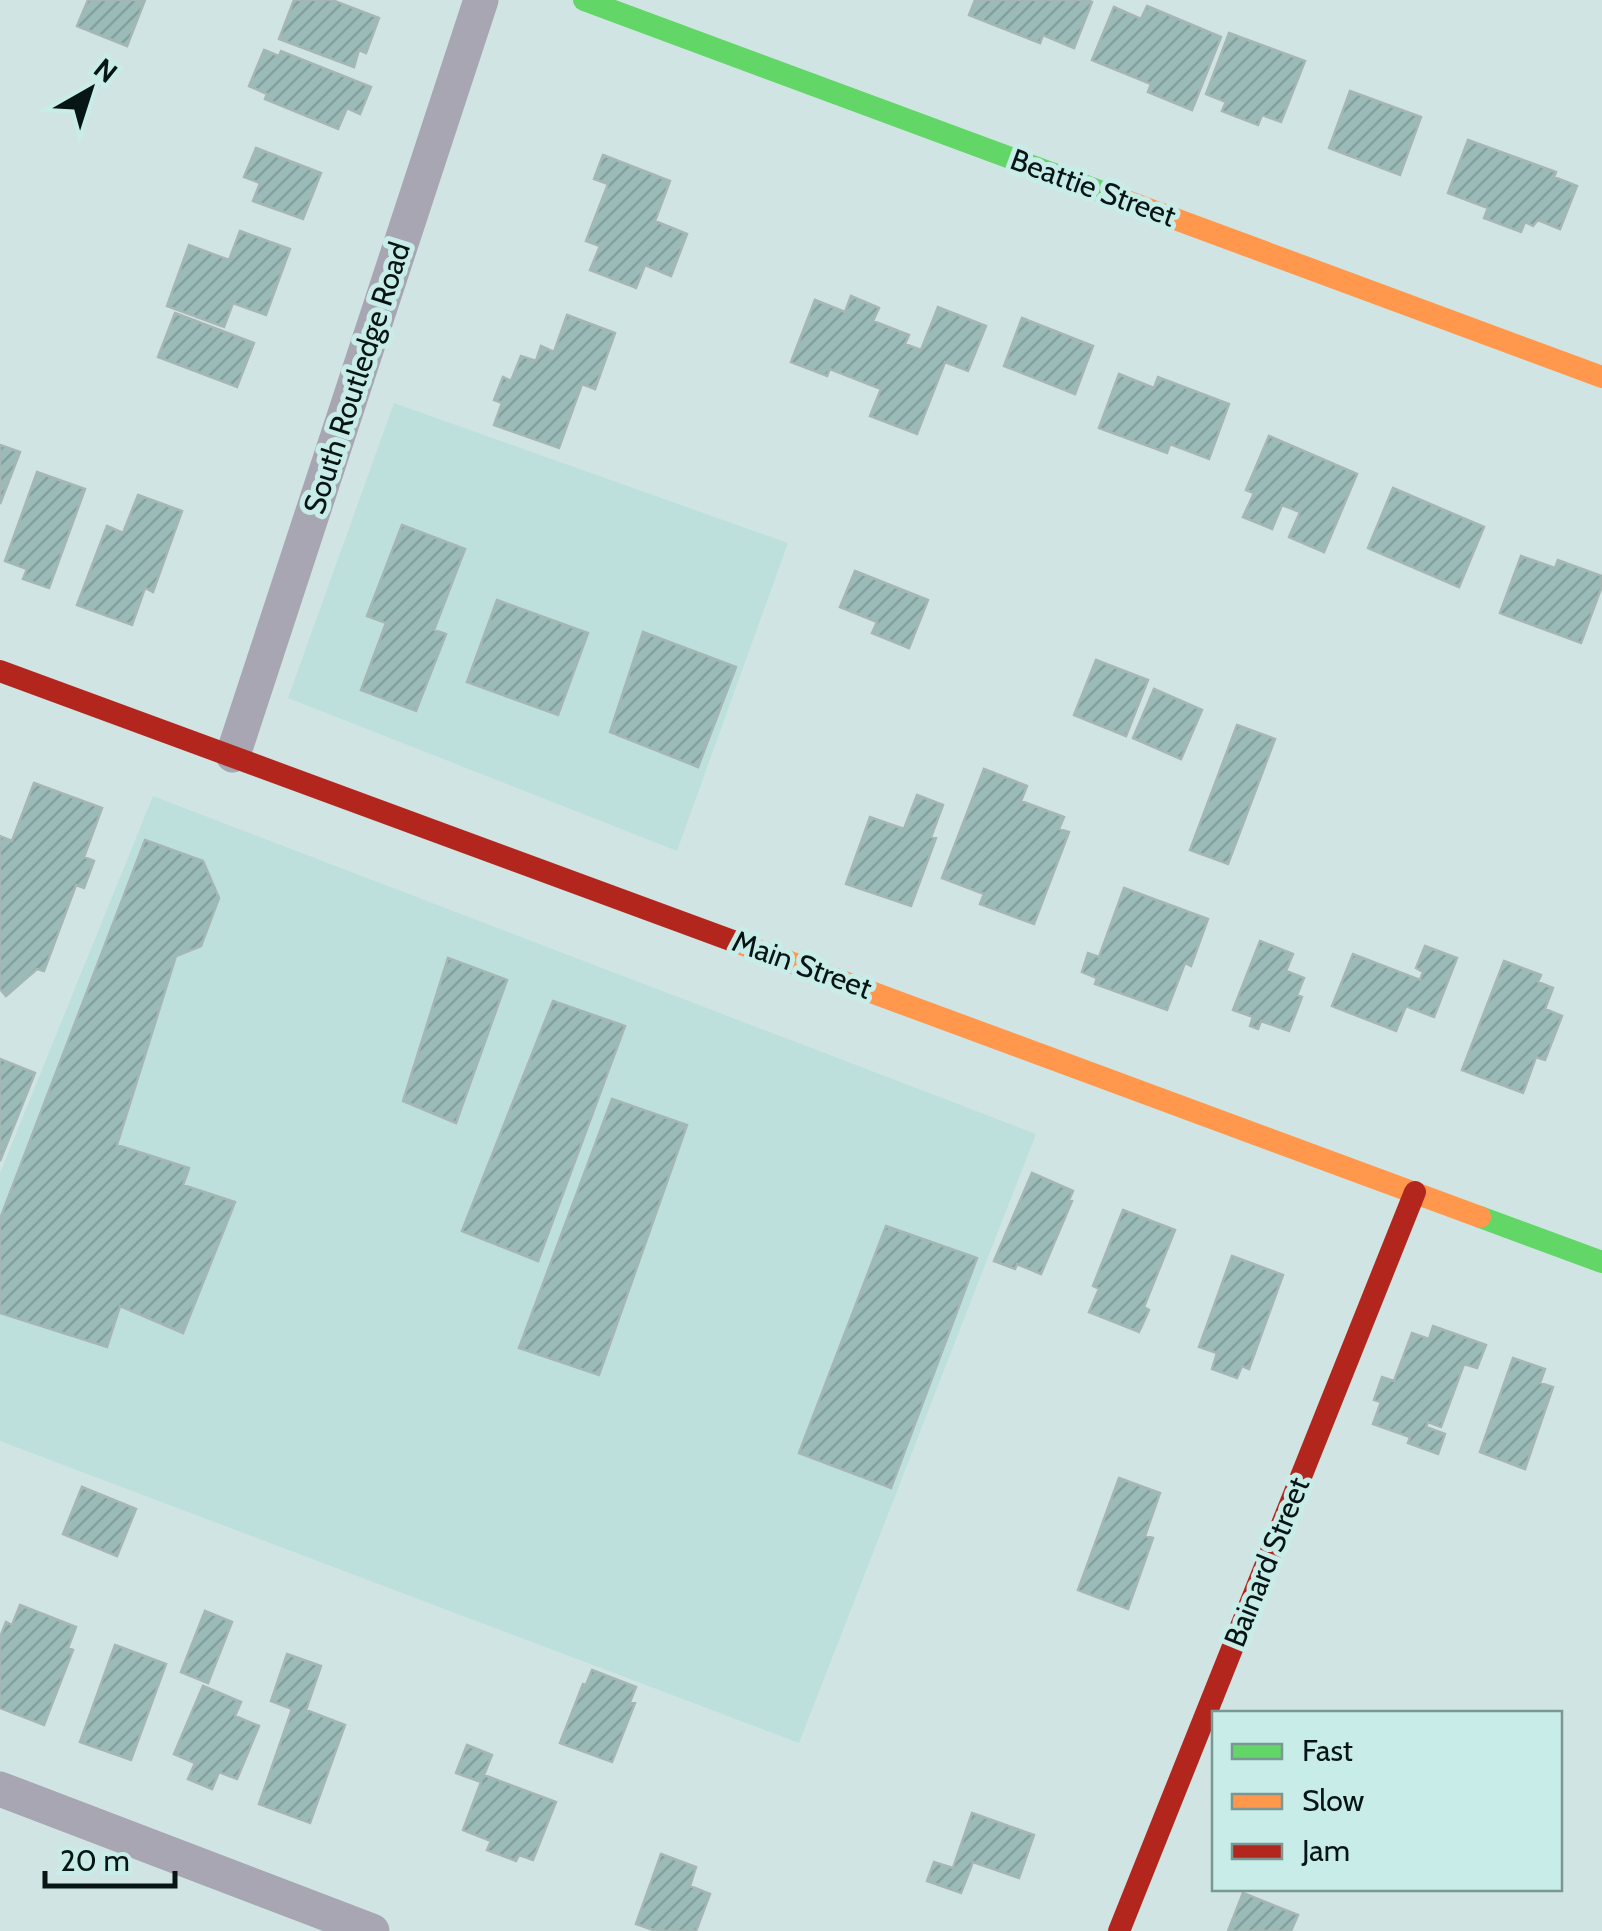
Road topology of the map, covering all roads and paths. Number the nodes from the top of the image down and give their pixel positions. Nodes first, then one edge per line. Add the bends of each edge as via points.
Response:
1 (481, 0) edge
2 (584, 0) edge
3 (1602, 377) edge
4 (0, 671) edge
5 (233, 755) junction
6 (1415, 1192) junction
7 (1602, 1262) edge
8 (0, 1789) edge
9 (372, 1931) edge
10 (1119, 1931) edge

1 - 5 street, South Routledge Road
2 - 3 street, Beattie Street
4 - 5 street, Main Street
5 - 6 street, Main Street
6 - 7 street, Main Street
6 - 10 street, Bainard Street
8 - 9 street

